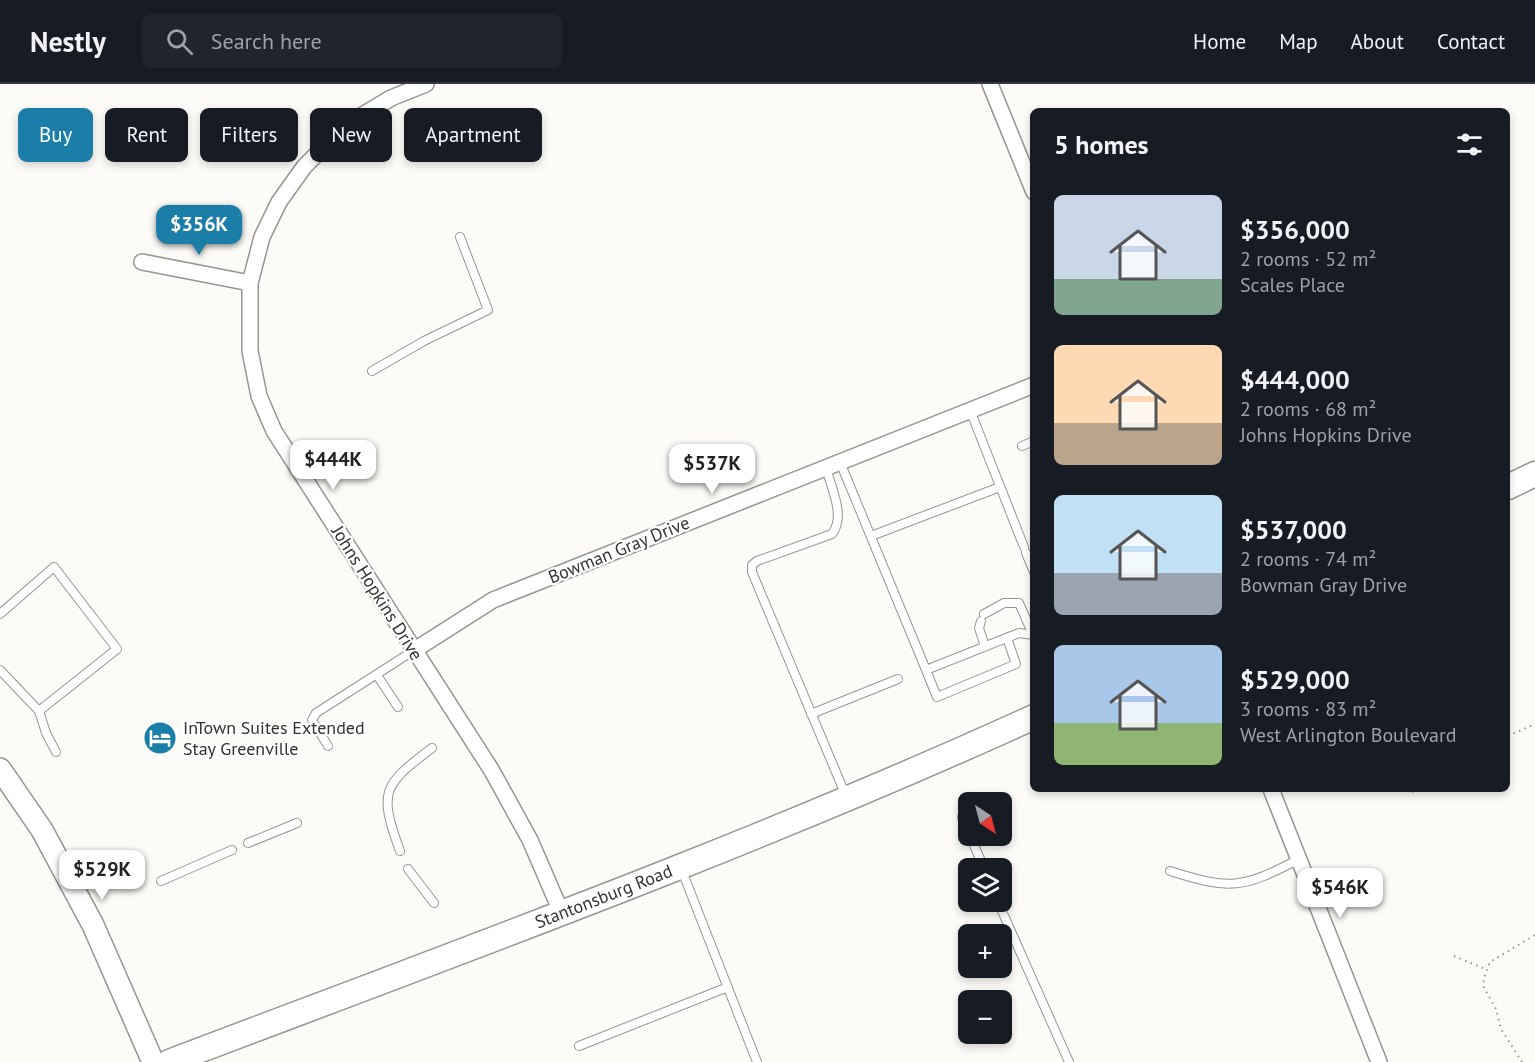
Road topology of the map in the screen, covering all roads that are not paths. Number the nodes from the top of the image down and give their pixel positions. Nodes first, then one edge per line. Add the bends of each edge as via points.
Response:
1 (426, 84) edge
2 (990, 84) edge
3 (1030, 182) edge
4 (460, 237) dead end
5 (142, 262) dead end
6 (250, 283) junction
7 (372, 371) dead end
8 (1030, 387) edge
9 (970, 410) junction
10 (1030, 443) edge
11 (1022, 446) dead end
12 (833, 464) junction
13 (1535, 474) edge
14 (1000, 487) junction
15 (1510, 487) edge
16 (871, 536) junction
17 (1030, 562) edge
18 (0, 614) edge
19 (1030, 629) edge
20 (1030, 635) edge
21 (1007, 638) junction
22 (985, 646) junction
23 (413, 651) junction
24 (0, 670) edge
25 (926, 670) junction
26 (377, 675) junction
27 (898, 679) dead end
28 (398, 707) dead end
29 (39, 711) junction
30 (811, 714) junction
31 (1030, 719) edge
32 (328, 746) dead end
33 (432, 748) dead end
34 (56, 752) dead end
35 (0, 770) edge
36 (1272, 792) edge
37 (847, 800) junction
38 (297, 823) dead end
39 (248, 843) dead end
40 (232, 850) dead end
41 (400, 851) dead end
42 (1299, 859) junction
43 (681, 867) junction
44 (408, 869) dead end
45 (1170, 871) dead end
46 (161, 881) dead end
47 (434, 903) dead end
48 (1002, 912) edge
49 (562, 914) junction
50 (728, 987) junction
51 (579, 1046) dead end
52 (153, 1062) edge
53 (169, 1062) edge
54 (757, 1062) edge
55 (1069, 1062) edge
56 (1379, 1062) edge

1 - 6 street, Johns Hopkins Drive via 391,98 343,127 304,167 279,202 262,237
2 - 3 street
4 - 7 lane via 488,310
5 - 6 street
6 - 23 street, Johns Hopkins Drive via 250,351 259,396 274,431
8 - 9 street, Bowman Gray Drive
9 - 12 street, Bowman Gray Drive
9 - 14 lane
10 - 11 lane
12 - 16 lane
12 - 23 street, Bowman Gray Drive via 494,600
12 - 30 lane via 839,514 832,534 752,565
13 - 15 main road
14 - 16 lane
14 - 17 lane
16 - 25 lane
18 - 29 lane via 54,567 117,649
19 - 22 lane via 1019,603 1004,603 982,618 979,628
20 - 21 lane via 1019,633
21 - 22 lane
21 - 25 lane via 1016,664 937,697
22 - 25 lane
23 - 26 lane
23 - 49 street, Johns Hopkins Drive via 492,771 530,840
24 - 29 lane
26 - 28 lane
26 - 32 lane via 316,713 312,720
27 - 30 lane
29 - 34 lane
30 - 37 lane
31 - 37 main road, Stantonsburg Road
33 - 41 lane via 396,776 387,798 390,823
35 - 52 main road via 42,830 93,925
36 - 42 street
37 - 43 main road, Stantonsburg Road
38 - 39 lane
40 - 46 lane
42 - 45 lane via 1246,883 1225,886
42 - 56 street
43 - 49 main road, Stantonsburg Road
43 - 50 lane
44 - 47 lane
48 - 55 lane
49 - 53 main road, Stantonsburg Road
50 - 51 lane
50 - 54 lane

